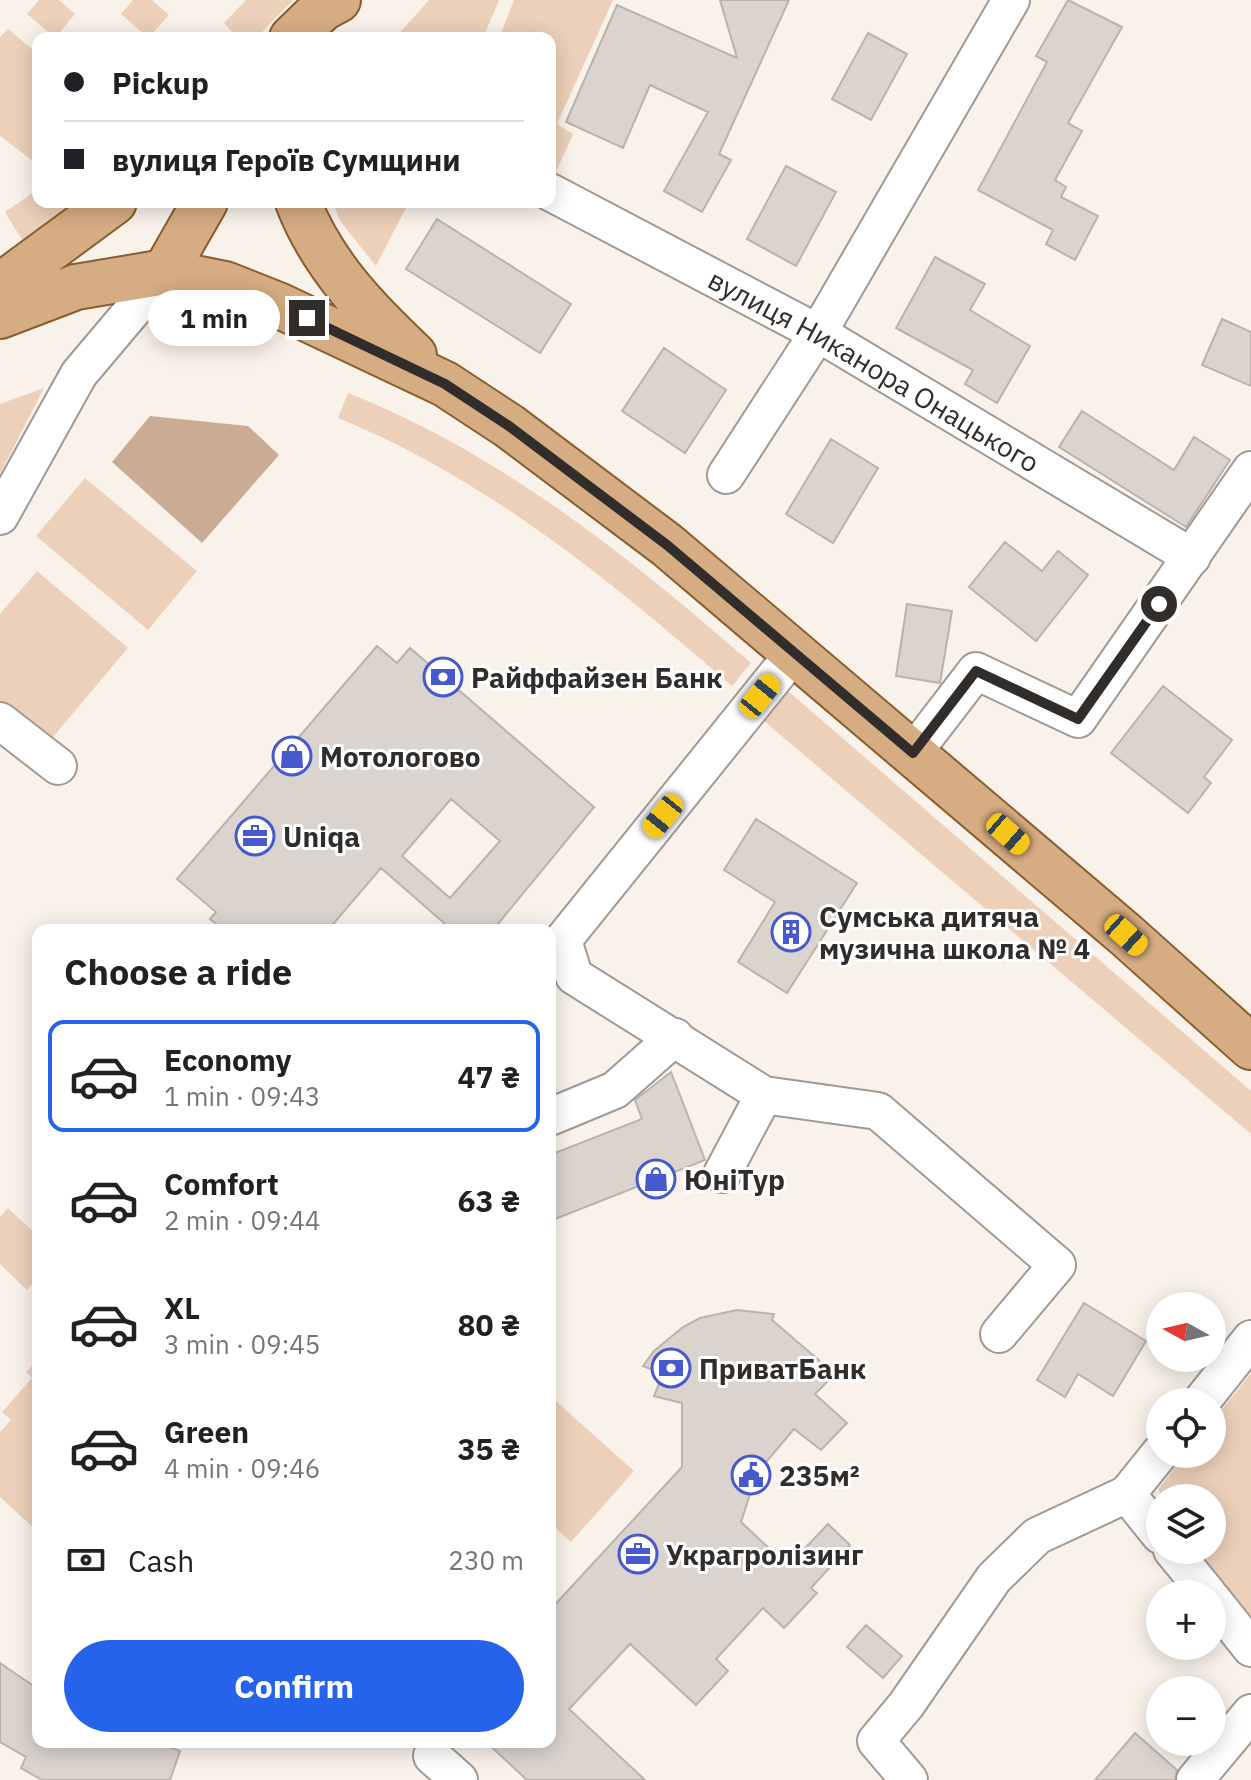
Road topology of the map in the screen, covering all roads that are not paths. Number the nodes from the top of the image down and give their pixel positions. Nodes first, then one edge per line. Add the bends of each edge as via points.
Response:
1 (338, 0) edge
2 (353, 0) edge
3 (1011, 0) edge
4 (298, 32) edge
5 (321, 32) edge
6 (340, 32) edge
7 (556, 195) edge
8 (106, 208) edge
9 (202, 208) edge
10 (300, 208) edge
11 (165, 272) junction
12 (0, 286) edge
13 (0, 316) edge
14 (818, 333) junction
15 (445, 384) junction
16 (1251, 470) edge
17 (726, 475) dead end
18 (0, 516) edge
19 (1192, 557) junction
20 (795, 652) junction
21 (0, 721) edge
22 (913, 753) junction
23 (58, 766) dead end
24 (675, 1037) junction
25 (1251, 1047) edge
26 (764, 1095) junction
27 (556, 1115) edge
28 (722, 1174) dead end
29 (999, 1334) dead end
30 (1251, 1339) edge
31 (1212, 1388) edge
32 (1148, 1468) edge
33 (1127, 1494) junction
34 (1146, 1518) edge
35 (1183, 1564) edge
36 (1197, 1580) edge
37 (1226, 1617) edge
38 (1251, 1648) edge
39 (1251, 1713) edge
40 (432, 1756) dead end
41 (459, 1780) edge
42 (909, 1780) edge
43 (1195, 1780) edge

1 - 4 main road
2 - 5 main road
2 - 6 main road
3 - 14 street
7 - 14 street, вулиця Никанора Онацького
8 - 12 main road
9 - 11 main road
10 - 15 main road via 310,235 340,279
11 - 13 main road via 76,287
11 - 15 main road via 225,284 278,305
11 - 18 street via 79,374
14 - 17 street
14 - 19 street, вулиця Никанора Онацького
15 - 20 main road via 667,545
16 - 19 street
19 - 22 street via 1078,719 976,671
20 - 22 main road
20 - 24 street via 563,940 574,976
21 - 23 street
22 - 25 main road
24 - 26 street
24 - 27 street via 615,1090
26 - 28 street
26 - 29 street via 878,1111 1057,1265
30 - 31 street
32 - 33 street
33 - 34 street
33 - 42 street via 1037,1536 994,1578 876,1741
35 - 36 street
37 - 38 street
39 - 43 street
40 - 41 street

